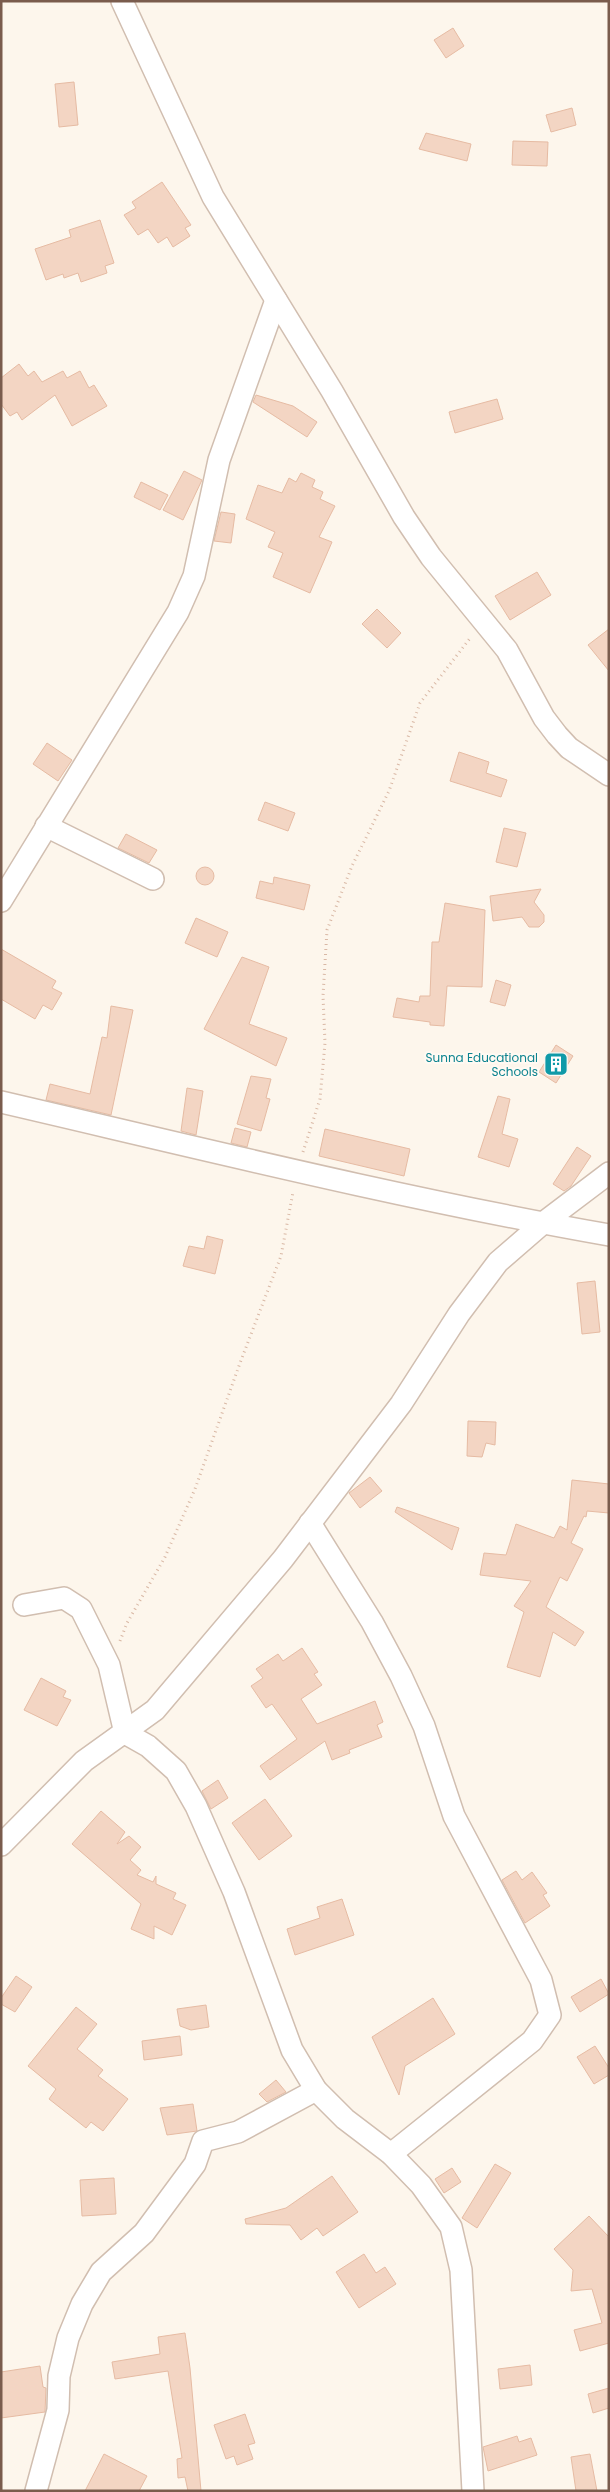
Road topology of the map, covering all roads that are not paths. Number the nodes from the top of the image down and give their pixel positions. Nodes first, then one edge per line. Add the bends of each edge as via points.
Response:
1 (122, 1) edge
2 (276, 300) junction
3 (609, 775) edge
4 (46, 826) junction
5 (153, 879) dead end
6 (1, 901) edge
7 (1, 1102) edge
8 (609, 1173) edge
9 (543, 1223) junction
10 (609, 1234) edge
11 (310, 1523) junction
12 (24, 1605) dead end
13 (125, 1733) junction
14 (1, 1845) edge
15 (316, 2090) junction
16 (391, 2154) junction
17 (36, 2491) edge
18 (473, 2491) edge

1 - 2 street via 213,197
2 - 3 street via 404,518 431,557 507,650 544,718 557,735 569,748
2 - 4 street via 218,460 194,576 169,627
4 - 5 street
4 - 6 street
7 - 9 street via 297,1171
8 - 9 street
9 - 10 street
9 - 11 street via 492,1270 458,1314 401,1404
11 - 13 street via 201,1658 155,1710
11 - 16 street via 372,1622 401,1676 424,1726 454,1816 540,1980 550,2015 532,2041
12 - 13 street via 64,1598 81,1608 109,1665
13 - 14 street via 84,1761
13 - 15 street via 148,1746 176,1770 196,1806 234,1892 292,2050
15 - 16 street via 345,2119
15 - 17 street via 238,2132 203,2141 195,2164 144,2233 101,2272 82,2304 68,2338 59,2376 58,2410
16 - 18 street via 421,2185 451,2227 461,2270

